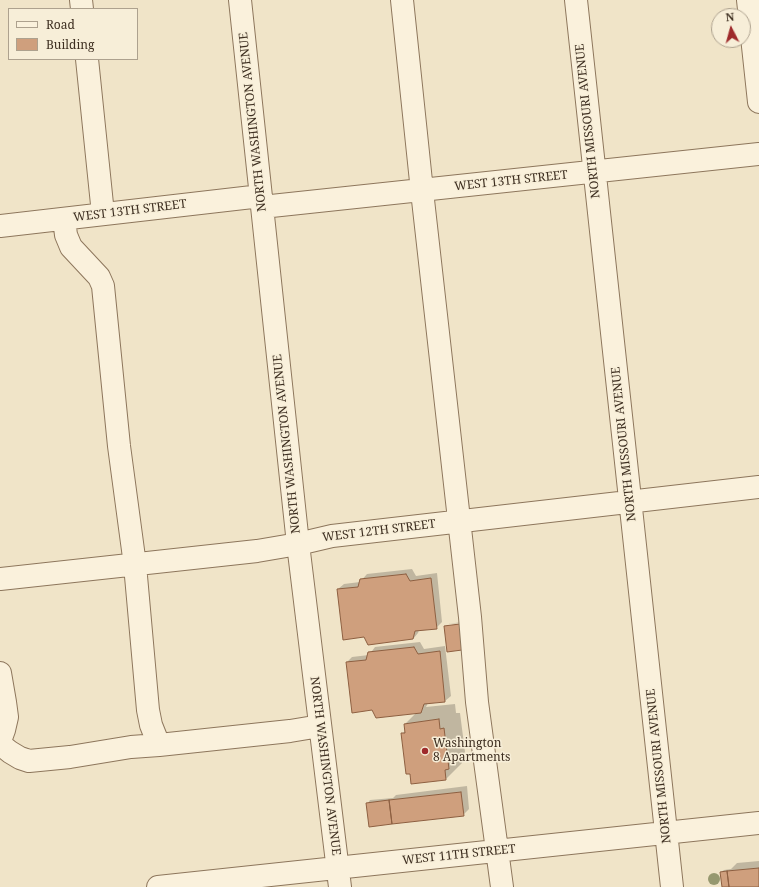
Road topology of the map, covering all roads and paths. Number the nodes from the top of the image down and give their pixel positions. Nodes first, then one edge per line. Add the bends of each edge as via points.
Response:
1 (240, 0) edge
2 (402, 0) edge
3 (576, 0) edge
4 (748, 0) edge
5 (87, 60) edge
6 (759, 102) edge
7 (759, 154) edge
8 (594, 172) junction
9 (422, 191) junction
10 (261, 201) junction
11 (103, 214) junction
12 (64, 219) junction
13 (0, 226) edge
14 (759, 487) edge
15 (630, 501) junction
16 (460, 522) junction
17 (298, 544) junction
18 (135, 565) junction
19 (0, 579) edge
20 (0, 673) edge
21 (320, 726) junction
22 (0, 743) edge
23 (159, 746) junction
24 (759, 823) edge
25 (666, 833) junction
26 (498, 851) junction
27 (339, 878) edge
28 (158, 887) edge
29 (502, 887) edge
30 (672, 887) edge

1 - 10 street, NORTH WASHINGTON AVENUE
2 - 9 street
3 - 8 street, NORTH MISSOURI AVENUE
4 - 6 street
5 - 11 street
7 - 8 street, WEST 13TH STREET
8 - 9 street, WEST 13TH STREET
8 - 15 street, NORTH MISSOURI AVENUE
9 - 10 street, WEST 13TH STREET
9 - 16 street
10 - 11 street, WEST 13TH STREET
10 - 17 street, NORTH WASHINGTON AVENUE
11 - 12 street, WEST 13TH STREET
12 - 13 street, WEST 13TH STREET
12 - 18 street via 71,248 99,277 103,286 119,446
14 - 15 street, WEST 12TH STREET
15 - 16 street, WEST 12TH STREET
15 - 25 street, NORTH MISSOURI AVENUE
16 - 17 street, WEST 12TH STREET via 332,536
16 - 26 street via 477,702
17 - 18 street, WEST 12TH STREET
17 - 21 street, NORTH WASHINGTON AVENUE
18 - 19 street, WEST 12TH STREET
18 - 23 street via 148,710
20 - 22 street via 6,717
21 - 23 street
21 - 27 street, NORTH WASHINGTON AVENUE
22 - 23 street via 10,752 29,761 131,747
24 - 25 street, WEST 11TH STREET
25 - 26 street, WEST 11TH STREET
25 - 30 street, NORTH MISSOURI AVENUE
26 - 27 street, WEST 11TH STREET
26 - 29 street
27 - 28 street, WEST 11TH STREET

